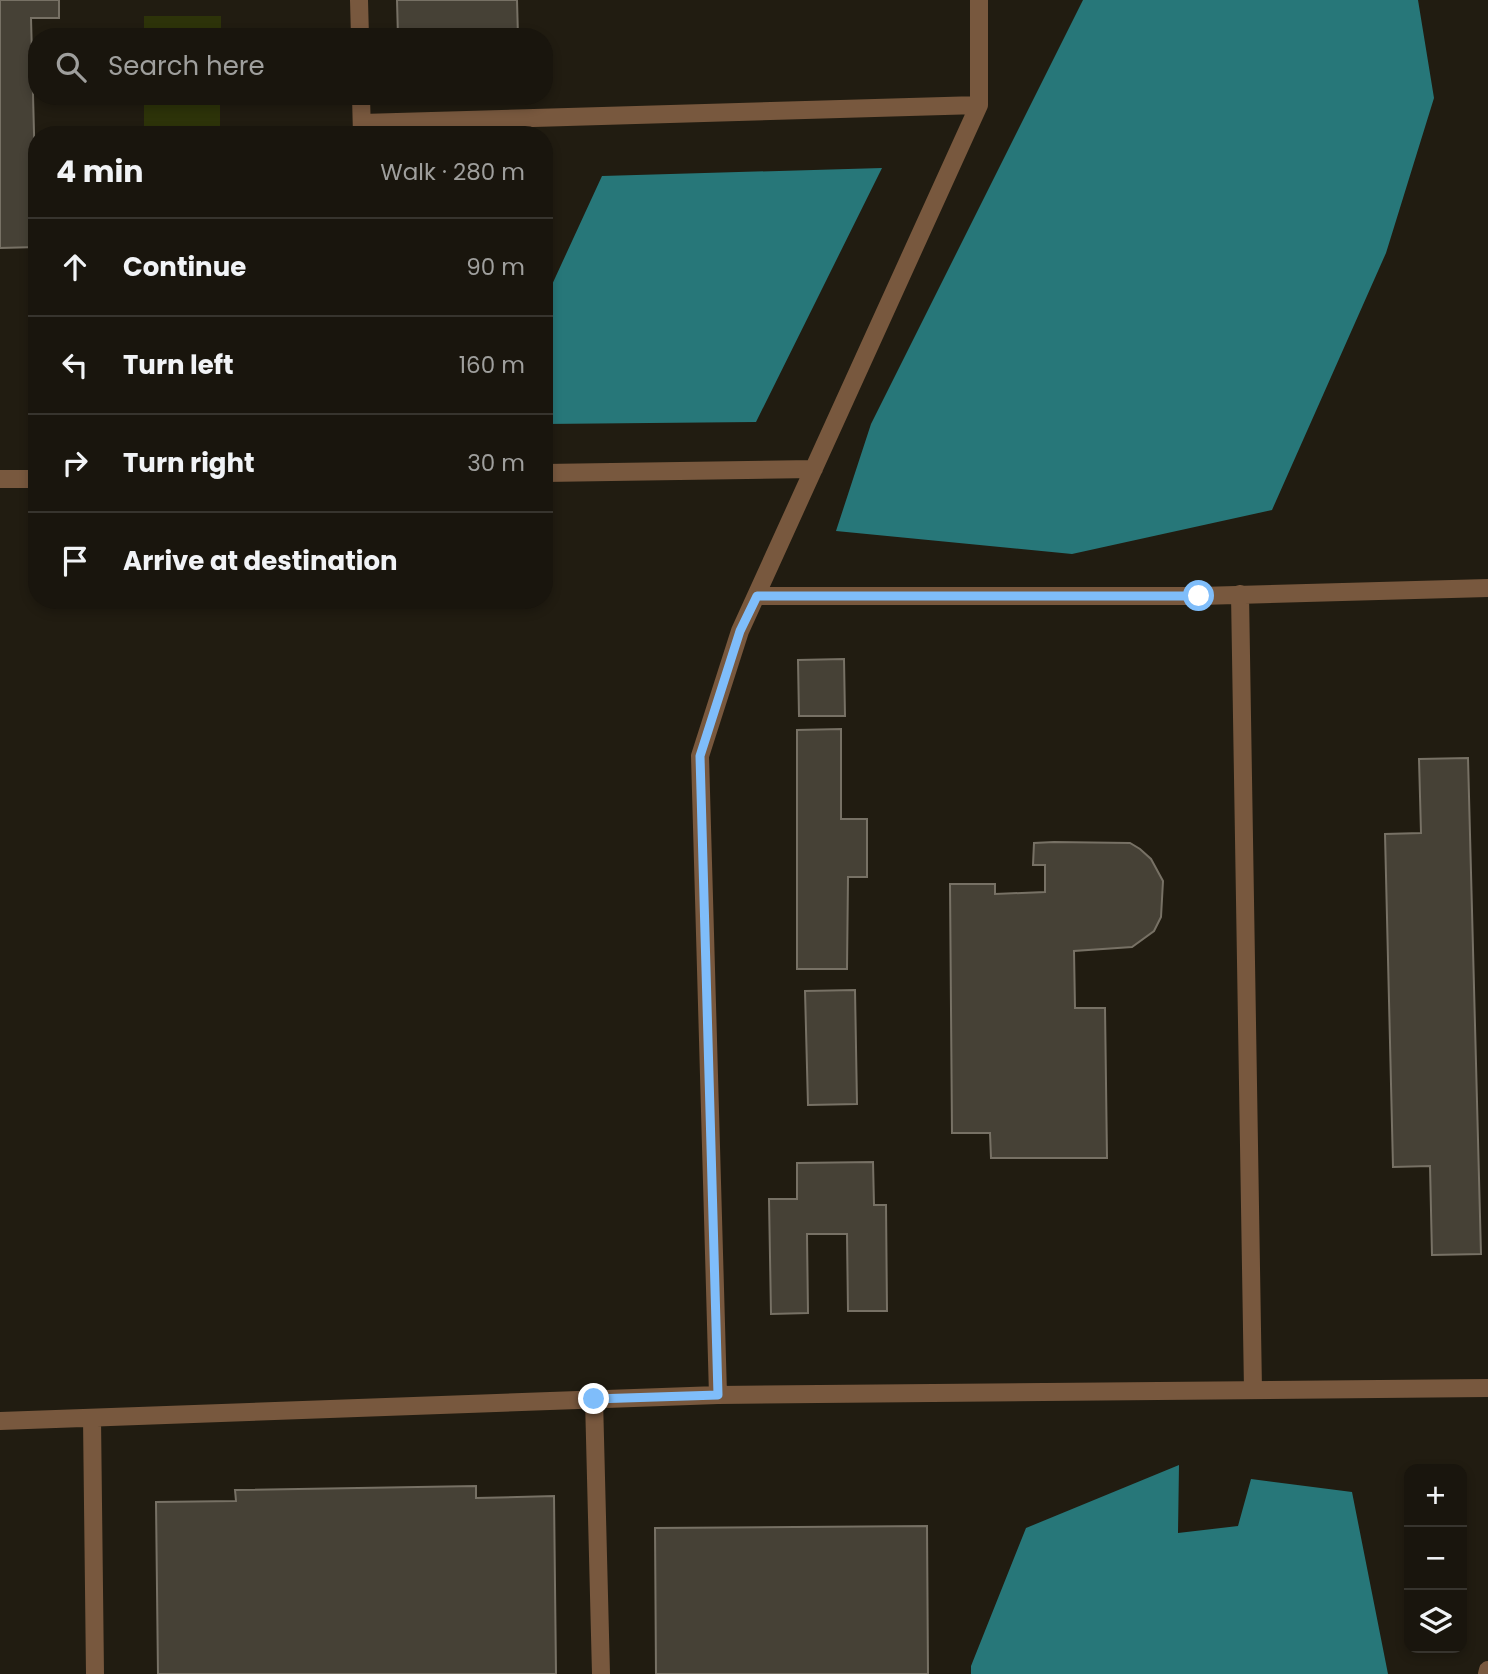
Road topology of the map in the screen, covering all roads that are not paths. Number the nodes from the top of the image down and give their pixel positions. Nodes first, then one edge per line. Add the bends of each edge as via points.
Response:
1 (359, 0) edge
2 (979, 0) edge
3 (360, 28) edge
4 (361, 105) edge
5 (979, 105) junction
6 (362, 126) edge
7 (439, 126) edge
8 (814, 469) junction
9 (553, 473) edge
10 (0, 479) edge
11 (28, 480) edge
12 (1488, 588) edge
13 (1240, 594) junction
14 (757, 596) junction
15 (1488, 1388) edge
16 (1252, 1390) junction
17 (718, 1395) junction
18 (594, 1399) junction
19 (92, 1418) junction
20 (0, 1421) edge
21 (95, 1674) edge
22 (601, 1674) edge

1 - 3 lane
2 - 5 lane
4 - 6 lane
5 - 7 lane
5 - 8 lane
8 - 9 lane
8 - 14 lane
10 - 11 lane
12 - 13 lane
13 - 14 lane
13 - 16 lane
14 - 17 lane via 740,631 700,756
15 - 16 lane
16 - 17 lane
17 - 18 lane
18 - 19 lane
18 - 22 lane
19 - 20 lane
19 - 21 lane

